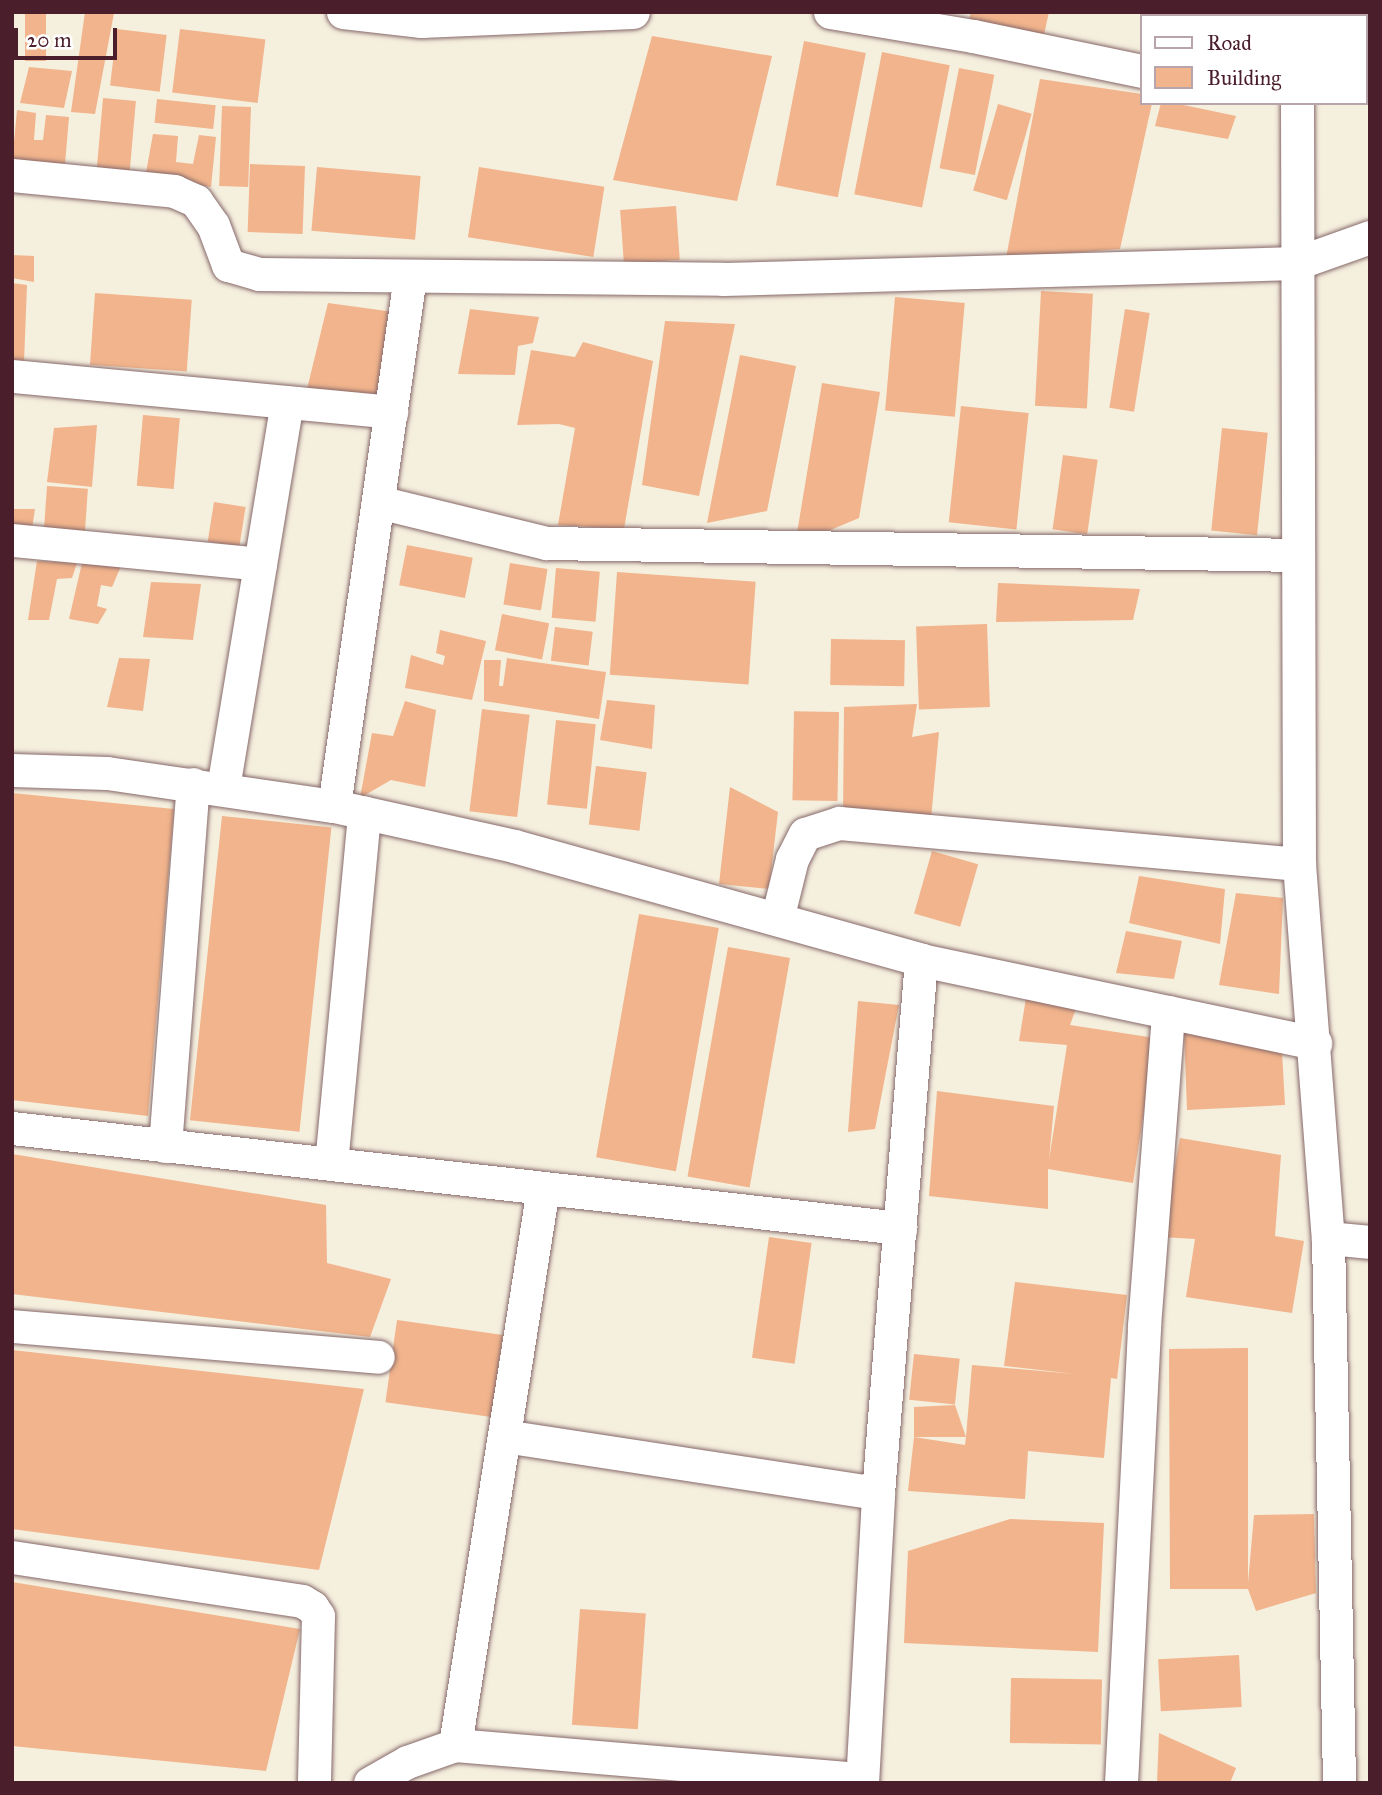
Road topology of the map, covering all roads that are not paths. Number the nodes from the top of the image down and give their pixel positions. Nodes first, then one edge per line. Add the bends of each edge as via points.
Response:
1 (343, 12) edge
2 (633, 12) edge
3 (830, 12) edge
4 (422, 17) edge
5 (1140, 71) edge
6 (1295, 105) edge
7 (12, 175) edge
8 (1370, 237) edge
9 (1297, 263) junction
10 (410, 276) junction
11 (12, 376) edge
12 (287, 402) junction
13 (391, 412) junction
14 (378, 502) junction
15 (12, 540) edge
16 (1298, 555) junction
17 (260, 564) junction
18 (12, 770) edge
19 (208, 786) junction
20 (349, 810) junction
21 (1299, 864) junction
22 (777, 919) junction
23 (921, 960) junction
24 (1168, 1012) junction
25 (1315, 1043) junction
26 (12, 1128) edge
27 (165, 1146) junction
28 (331, 1164) junction
29 (542, 1188) junction
30 (900, 1228) junction
31 (1328, 1238) junction
32 (1370, 1242) edge
33 (12, 1326) edge
34 (378, 1357) dead end
35 (504, 1436) junction
36 (878, 1493) junction
37 (12, 1557) edge
38 (455, 1745) junction
39 (862, 1781) edge
40 (314, 1783) edge
41 (370, 1783) edge
42 (1121, 1783) edge
43 (1339, 1783) edge

1 - 4 street
2 - 4 street
3 - 5 street
6 - 9 street
7 - 10 street via 174,191 196,201 213,225 228,265 239,271
8 - 9 street
9 - 10 street via 723,279
9 - 16 street
10 - 13 street
11 - 12 street
12 - 13 street
12 - 17 street
13 - 14 street
14 - 16 street via 546,543
14 - 20 street
15 - 17 street
16 - 21 street
17 - 19 street
18 - 19 street via 107,772
19 - 20 street
19 - 27 street
20 - 22 street via 514,846
20 - 28 street
21 - 22 street via 839,823 805,834 792,859
21 - 25 street
22 - 23 street
23 - 24 street
23 - 30 street
24 - 25 street
24 - 42 street via 1144,1326
25 - 31 street
26 - 27 street
27 - 28 street
28 - 29 street
29 - 30 street
29 - 35 street
30 - 36 street
31 - 32 street
31 - 43 street
33 - 34 street
35 - 36 street
35 - 38 street
36 - 39 street
37 - 40 street via 302,1601 312,1607 318,1616
38 - 39 street
38 - 41 street via 407,1762

